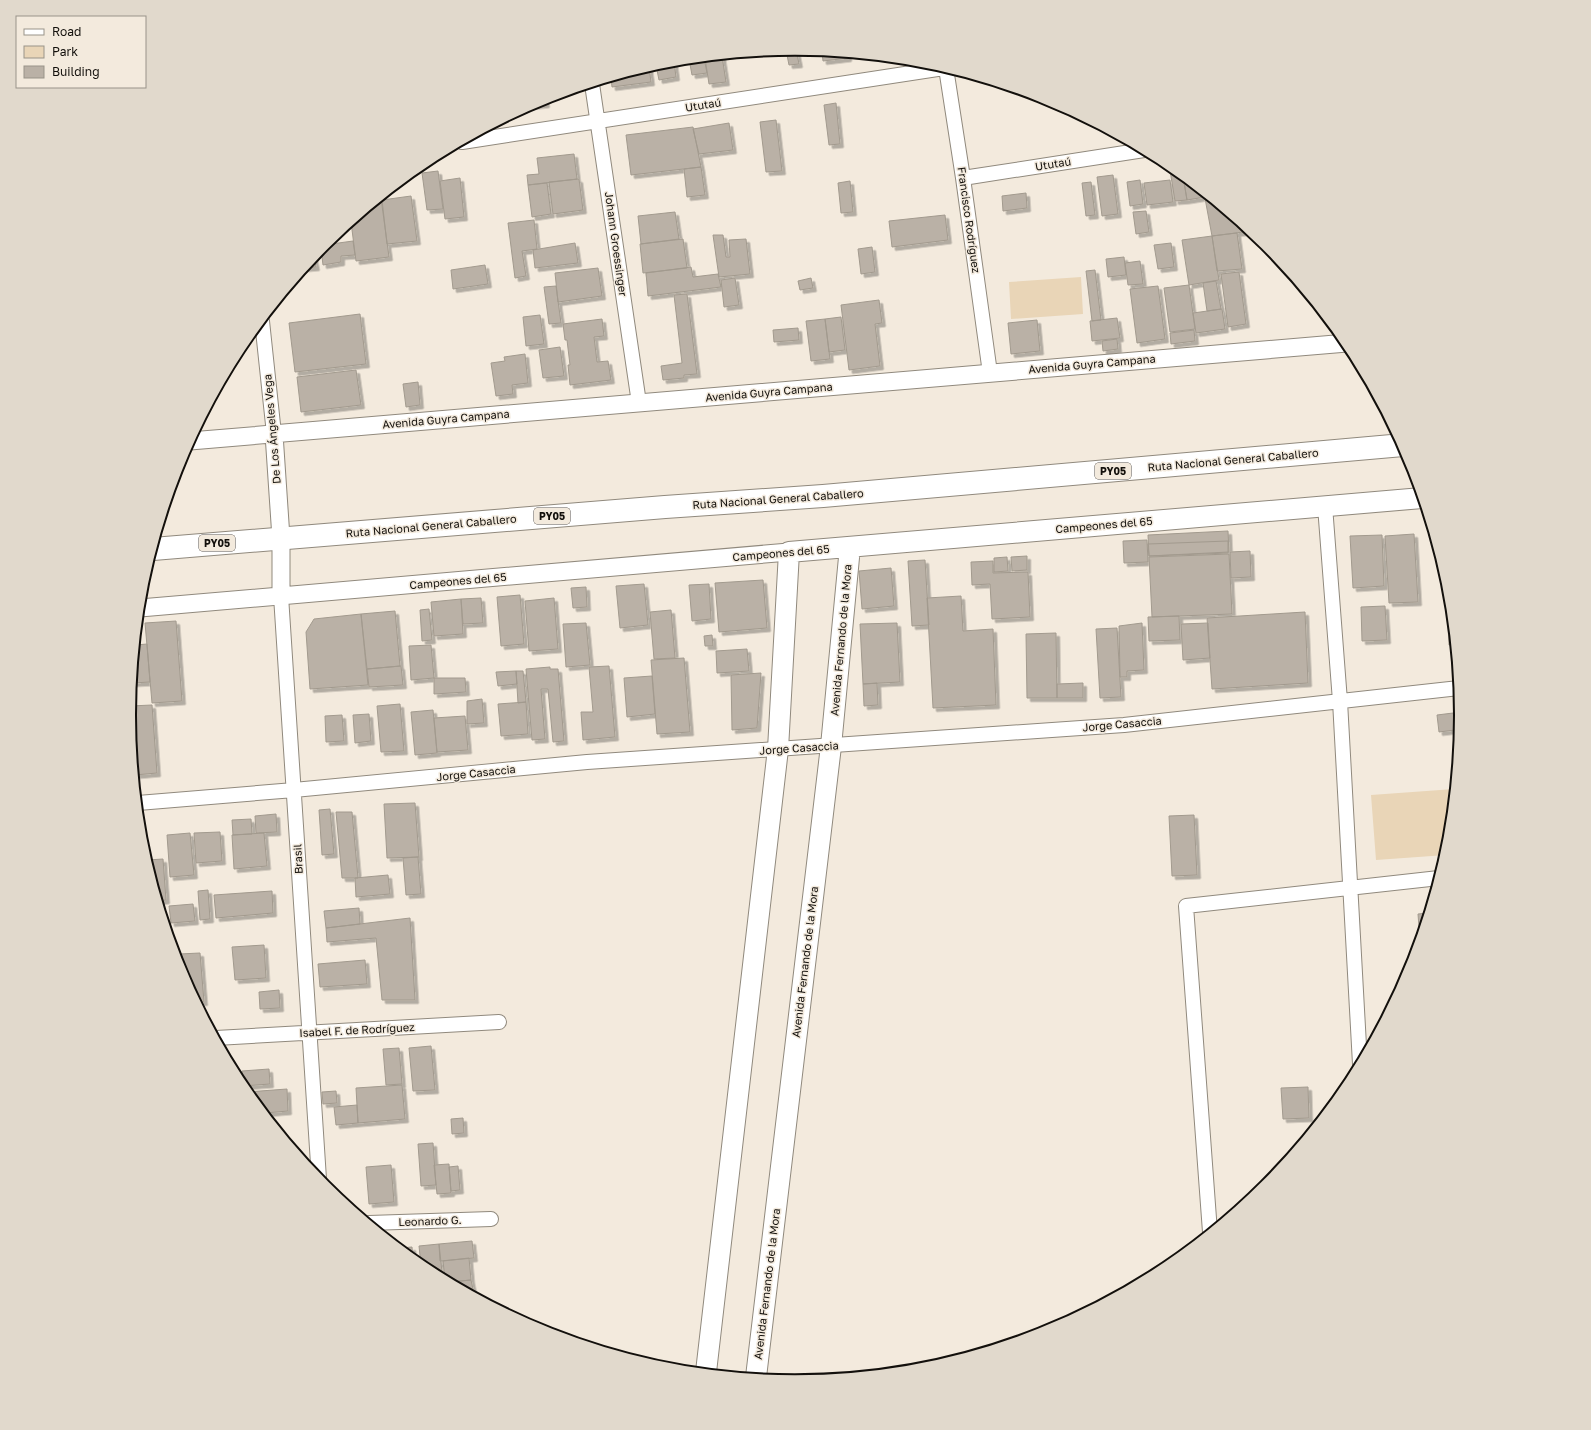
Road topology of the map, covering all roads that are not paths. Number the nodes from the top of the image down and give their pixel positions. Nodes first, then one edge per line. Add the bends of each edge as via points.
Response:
1 (930, 70) edge
2 (946, 74) edge
3 (593, 88) edge
4 (598, 121) junction
5 (473, 140) edge
6 (1137, 151) edge
7 (963, 178) junction
8 (263, 328) edge
9 (1339, 343) edge
10 (990, 373) junction
11 (639, 403) junction
12 (274, 434) junction
13 (197, 440) edge
14 (1396, 446) edge
15 (1418, 498) edge
16 (1325, 506) junction
17 (281, 538) junction
18 (850, 547) junction
19 (158, 549) edge
20 (789, 552) junction
21 (281, 596) junction
22 (145, 608) edge
23 (1453, 689) edge
24 (1340, 701) junction
25 (831, 746) junction
26 (778, 749) junction
27 (294, 790) junction
28 (142, 804) edge
29 (1434, 879) edge
30 (1350, 887) junction
31 (498, 1022) dead end
32 (309, 1033) junction
33 (222, 1038) edge
34 (1360, 1055) edge
35 (318, 1169) edge
36 (492, 1219) dead end
37 (376, 1223) edge
38 (1210, 1227) edge
39 (707, 1368) edge
40 (756, 1373) edge

1 - 4 street, Ututaú
2 - 7 street, Francisco Rodríguez
3 - 4 street, Johann Groessinger
4 - 5 street, Ututaú
4 - 11 street, Johann Groessinger
6 - 7 street, Ututaú
7 - 10 street, Francisco Rodríguez
8 - 12 street, De Los Ángeles Vega
9 - 10 street, Avenida Guyra Campana
10 - 11 street, Avenida Guyra Campana
11 - 12 street, Avenida Guyra Campana
12 - 13 street, Avenida Guyra Campana
12 - 17 street, De Los Ángeles Vega
14 - 17 highway, Ruta Nacional General Caballero / PY05 via 823,496
15 - 16 main road, Campeones del 65
16 - 18 main road, Campeones del 65
16 - 24 street
17 - 19 highway, Ruta Nacional General Caballero / PY05
17 - 21 street, Brasil
18 - 20 main road, Campeones del 65
18 - 25 main road, Avenida Fernando de la Mora
20 - 21 street, Campeones del 65
20 - 26 main road
21 - 22 street, Campeones del 65
21 - 27 street, Brasil
23 - 24 street, Jorge Casaccia
24 - 25 street, Jorge Casaccia via 1124,725
24 - 30 street
25 - 26 street, Jorge Casaccia
25 - 40 main road, Avenida Fernando de la Mora
26 - 27 street, Jorge Casaccia via 586,762
26 - 39 main road
27 - 28 street, Jorge Casaccia
27 - 32 street, Brasil
29 - 30 street
30 - 34 street
30 - 38 street via 1186,906
31 - 32 street, Isabel F. de Rodríguez
32 - 33 street, Isabel F. de Rodríguez
32 - 35 street, Brasil
36 - 37 street, Leonardo G.

